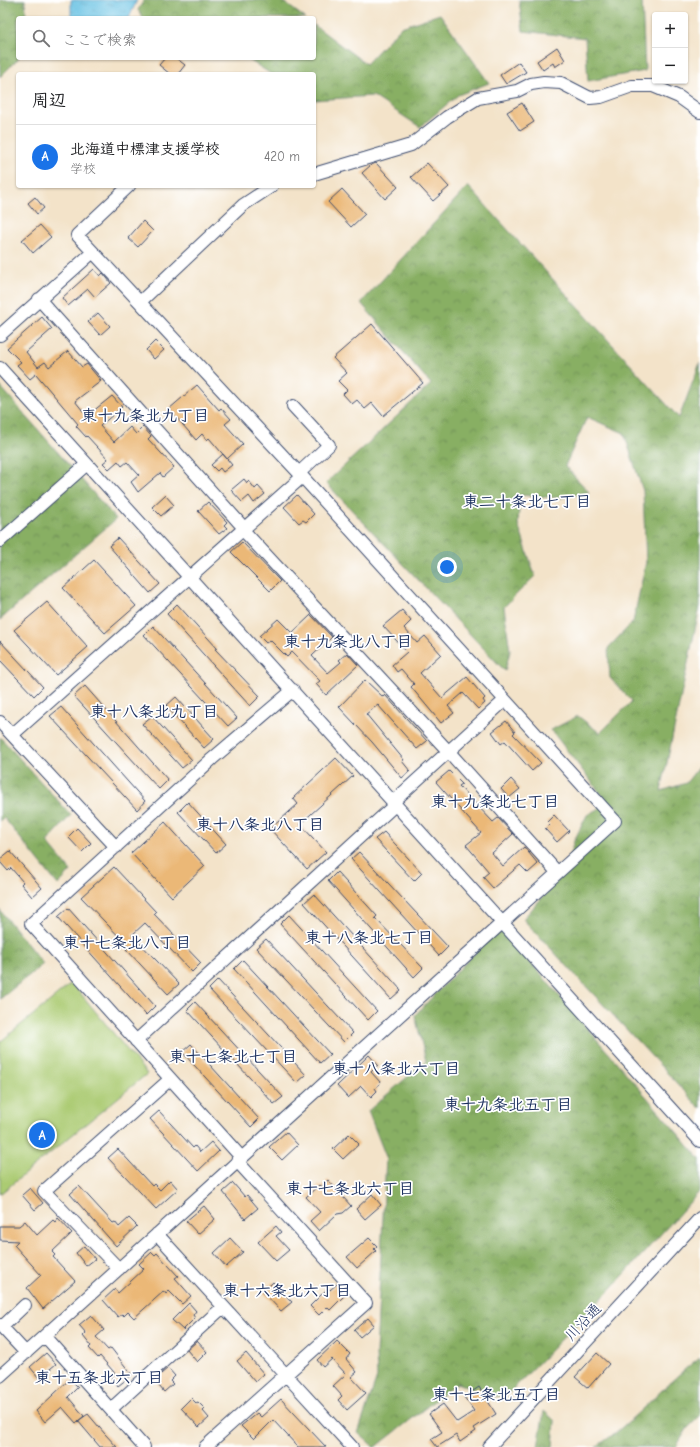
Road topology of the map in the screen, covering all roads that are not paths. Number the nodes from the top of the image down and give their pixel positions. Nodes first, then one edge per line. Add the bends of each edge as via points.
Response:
1 (700, 112) edge
2 (316, 173) edge
3 (127, 188) edge
4 (269, 188) edge
5 (93, 252) junction
6 (39, 299) junction
7 (140, 302) junction
8 (0, 335) edge
9 (0, 368) edge
10 (293, 406) dead end
11 (87, 464) junction
12 (301, 475) junction
13 (244, 529) junction
14 (0, 541) edge
15 (189, 577) junction
16 (293, 690) junction
17 (504, 701) junction
18 (0, 722) edge
19 (12, 735) junction
20 (448, 752) junction
21 (395, 803) junction
22 (116, 847) junction
23 (557, 872) junction
24 (502, 921) junction
25 (136, 1041) junction
26 (167, 1082) dead end
27 (700, 1141) edge
28 (239, 1159) junction
29 (700, 1218) edge
30 (156, 1234) junction
31 (119, 1269) junction
32 (25, 1305) dead end
33 (223, 1307) junction
34 (1, 1326) edge
35 (45, 1336) junction
36 (26, 1353) junction
37 (286, 1375) junction
38 (0, 1376) edge
39 (111, 1409) junction
40 (144, 1447) edge
41 (205, 1447) edge
42 (352, 1447) edge
43 (489, 1447) edge

1 - 2 street via 679,97 653,86 632,86 601,97 590,98 561,83 531,84 517,91 478,98 447,117 411,145
3 - 5 street via 77,235
4 - 7 street via 243,205
5 - 6 street
5 - 7 street
6 - 8 street
6 - 13 street
7 - 12 street
9 - 11 street
10 - 12 street via 329,445
11 - 14 street
11 - 15 street
12 - 13 street
12 - 17 street
13 - 15 street
13 - 20 street
15 - 16 street
15 - 19 street
16 - 21 street
16 - 22 street via 212,759
17 - 20 street
17 - 23 street via 615,821
18 - 19 street
19 - 22 street
20 - 21 street
20 - 23 street
21 - 24 street
21 - 25 street
22 - 25 street via 31,924
23 - 24 street
24 - 27 street
24 - 28 street
25 - 28 street
26 - 31 street via 44,1191
28 - 30 street
28 - 37 street via 366,1303
29 - 43 street, 川沿通
30 - 31 street
30 - 33 street
31 - 35 street
32 - 34 street
33 - 37 street
33 - 39 street
34 - 36 street
35 - 36 street
35 - 39 street
36 - 38 street
37 - 41 street
37 - 42 street
39 - 40 street

